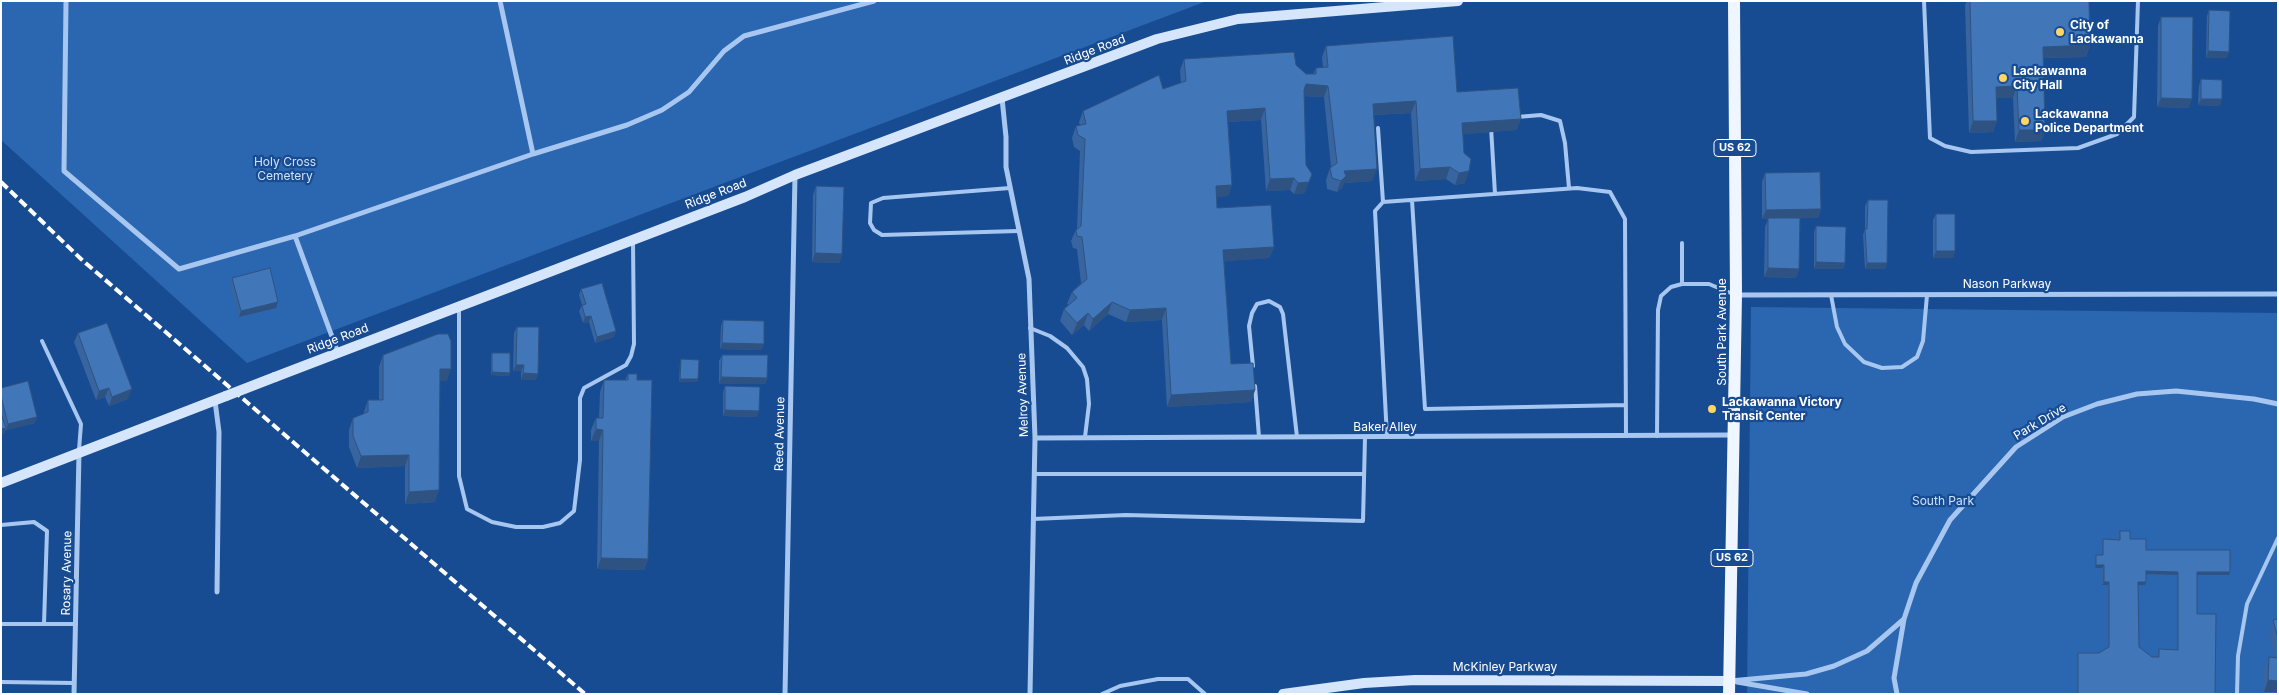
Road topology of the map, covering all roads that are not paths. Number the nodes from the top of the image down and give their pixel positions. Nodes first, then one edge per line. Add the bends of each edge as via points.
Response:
1 (66, 1) edge
2 (500, 1) edge
3 (874, 1) edge
4 (1458, 1) edge
5 (1734, 1) edge
6 (1924, 1) edge
7 (2138, 1) edge
8 (1002, 97) junction
9 (1513, 117) edge
10 (1494, 118) edge
11 (1378, 128) dead end
12 (533, 154) junction
13 (795, 175) junction
14 (1010, 188) junction
15 (1569, 188) junction
16 (1495, 194) junction
17 (1412, 200) junction
18 (1382, 202) junction
19 (1018, 231) junction
20 (294, 236) junction
21 (633, 240) junction
22 (1682, 243) dead end
23 (1682, 284) junction
24 (2278, 294) edge
25 (1736, 295) junction
26 (1831, 295) junction
27 (1927, 295) junction
28 (459, 307) junction
29 (1030, 328) junction
30 (42, 341) dead end
31 (338, 353) junction
32 (1253, 372) edge
33 (1254, 382) edge
34 (215, 401) junction
35 (2278, 404) edge
36 (1626, 405) junction
37 (1735, 435) junction
38 (1626, 436) junction
39 (1657, 436) junction
40 (1259, 437) junction
41 (1297, 437) junction
42 (1365, 437) junction
43 (1387, 437) junction
44 (1034, 438) junction
45 (1085, 438) junction
46 (79, 453) junction
47 (1034, 474) junction
48 (1364, 474) junction
49 (1, 483) edge
50 (1033, 519) junction
51 (1, 525) edge
52 (2278, 538) edge
53 (217, 592) dead end
54 (1904, 619) junction
55 (1, 624) edge
56 (44, 624) junction
57 (76, 624) junction
58 (1, 682) edge
59 (74, 683) junction
60 (1729, 687) edge
61 (74, 694) edge
62 (785, 694) edge
63 (1030, 694) edge
64 (1102, 694) edge
65 (1205, 694) edge
66 (1283, 694) edge
67 (1807, 694) edge
68 (1897, 694) edge
69 (2237, 694) edge

1 - 20 street via 64,171 179,269
2 - 12 street
3 - 12 street via 744,36 724,50 689,92 662,110 627,125
4 - 8 main road, Ridge Road via 1238,20 1157,39
5 - 25 main road, South Park Avenue / US 62
6 - 7 lane via 1930,138 1945,146 1971,152 2078,148 2117,134 2134,118
8 - 13 main road, Ridge Road
8 - 14 street, Melroy Avenue
9 - 15 lane via 1541,115 1560,120
10 - 16 lane via 1491,126
11 - 18 lane
12 - 20 street
13 - 21 main road, Ridge Road
13 - 62 street, Reed Avenue
14 - 19 street, Melroy Avenue
14 - 19 lane via 883,198 871,203 870,223 882,235
15 - 16 lane
15 - 36 lane via 1610,192 1625,219
16 - 17 lane
17 - 18 lane
17 - 36 lane via 1425,409
18 - 43 lane via 1375,211
19 - 29 street, Melroy Avenue via 1029,279
20 - 31 street
21 - 28 main road, Ridge Road
21 - 28 lane via 634,344 631,356 626,365 584,388 580,398 580,460 574,512 560,523 516,527 492,522 467,509 459,476
22 - 23 lane
23 - 25 lane via 1709,284
23 - 39 lane via 1671,287 1661,296 1658,310
24 - 27 street, Nason Parkway
25 - 26 street, Nason Parkway
25 - 37 main road, South Park Avenue / US 62
26 - 27 street, Nason Parkway
26 - 27 lane via 1837,327 1845,344 1864,362 1882,368 1902,366 1917,357 1923,341
28 - 31 main road, Ridge Road
29 - 44 street, Melroy Avenue
29 - 45 lane via 1067,348 1083,367 1088,404
30 - 46 lane via 81,424
31 - 34 main road, Ridge Road, bridge
32 - 41 lane via 1249,326 1257,304 1269,301 1280,307 1284,314
33 - 40 lane
34 - 46 main road, Ridge Road
34 - 53 street via 219,432
35 - 54 street, Park Drive via 2176,391 2137,394 2096,404 2063,417 2016,447 1950,520 1916,583
36 - 38 lane
37 - 39 street, Baker Alley
37 - 60 main road, South Park Avenue / US 62
38 - 39 street, Baker Alley
38 - 43 street, Baker Alley
40 - 41 street, Baker Alley
40 - 45 street, Baker Alley
41 - 42 street, Baker Alley
42 - 43 street, Baker Alley
42 - 48 lane
44 - 45 street, Baker Alley
44 - 47 street, Melroy Avenue
46 - 49 main road, Ridge Road
46 - 57 street, Rosary Avenue
47 - 48 lane
47 - 50 street, Melroy Avenue
48 - 50 lane via 1363,521 1126,514
50 - 63 street, Melroy Avenue
51 - 56 lane via 34,522 47,531
52 - 69 lane via 2247,604 2238,656
54 - 60 street via 1867,651 1834,666
54 - 68 street, Park Drive via 1894,678
55 - 56 lane
56 - 57 lane
57 - 59 street, Rosary Avenue
58 - 59 lane
59 - 61 street, Rosary Avenue
60 - 66 main road, McKinley Parkway via 1415,680
60 - 67 street
64 - 65 lane via 1120,686 1158,679 1188,679

